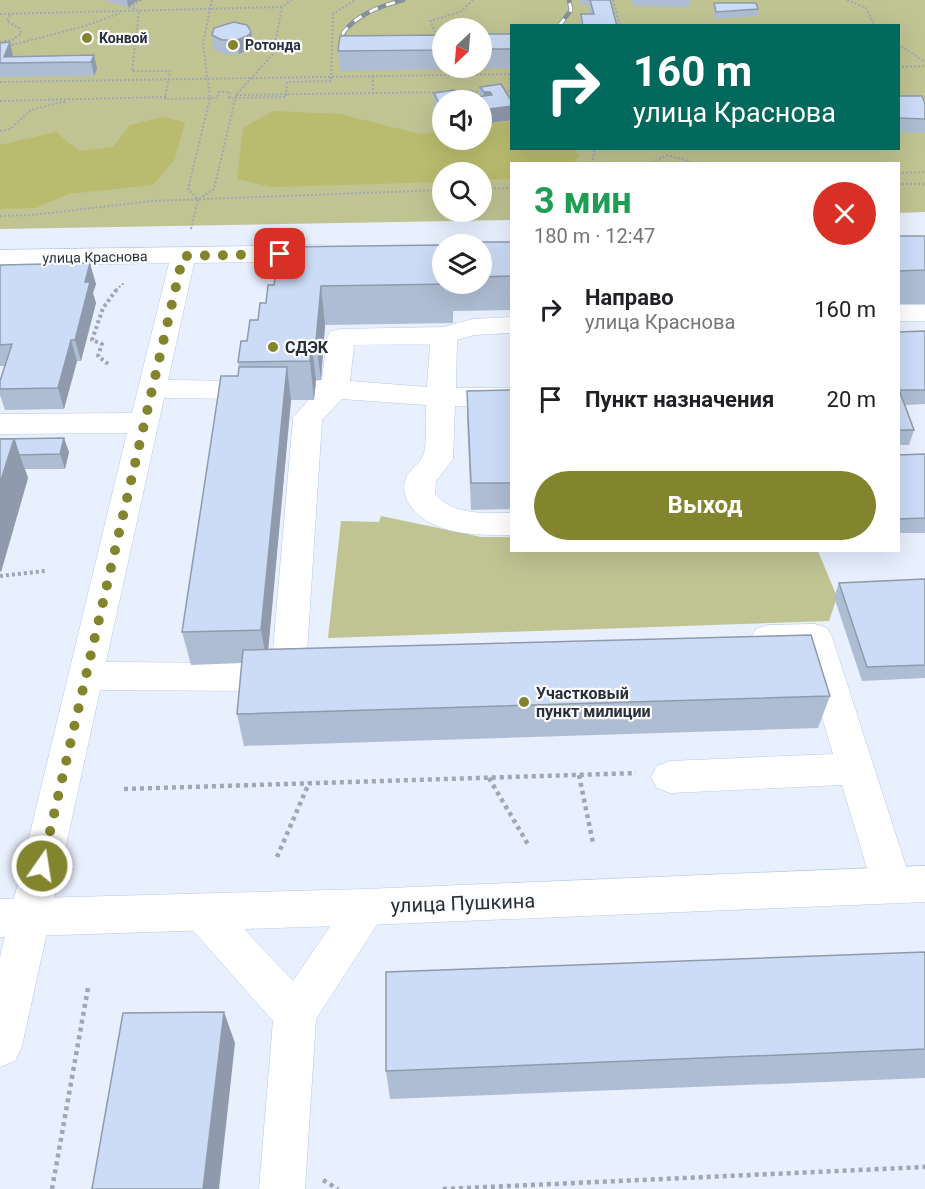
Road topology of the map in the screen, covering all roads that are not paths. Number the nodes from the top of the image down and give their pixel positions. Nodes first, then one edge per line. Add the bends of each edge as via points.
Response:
1 (187, 243) junction
2 (350, 252) edge
3 (0, 258) edge
4 (900, 313) edge
5 (925, 313) edge
6 (510, 325) edge
7 (444, 335) junction
8 (152, 389) junction
9 (325, 389) junction
10 (246, 390) edge
11 (440, 397) junction
12 (510, 397) edge
13 (144, 423) junction
14 (0, 424) edge
15 (510, 524) edge
16 (731, 639) edge
17 (326, 652) edge
18 (290, 653) junction
19 (86, 676) junction
20 (855, 769) junction
21 (670, 777) road end
22 (908, 885) edge
23 (366, 907) junction
24 (203, 913) junction
25 (15, 918) edge
26 (295, 1014) junction
27 (0, 1046) edge
28 (282, 1189) edge

1 - 2 street, улица Краснова
1 - 3 street, улица Краснова
1 - 8 street
4 - 5 street
6 - 7 street via 473,327
7 - 9 street via 341,337
7 - 11 street
8 - 10 street
8 - 13 street
9 - 11 street
9 - 18 street via 308,418
11 - 12 street
11 - 15 street via 438,459 421,478 420,496 432,510 460,521
13 - 14 street
13 - 19 street
16 - 20 street via 815,637
17 - 18 street
18 - 19 street via 263,676
19 - 25 street
20 - 21 street
20 - 22 street
22 - 23 street, улица Пушкина
23 - 24 street, улица Пушкина
23 - 26 street
24 - 25 street, улица Пушкина
24 - 26 street
25 - 27 street
26 - 28 street

